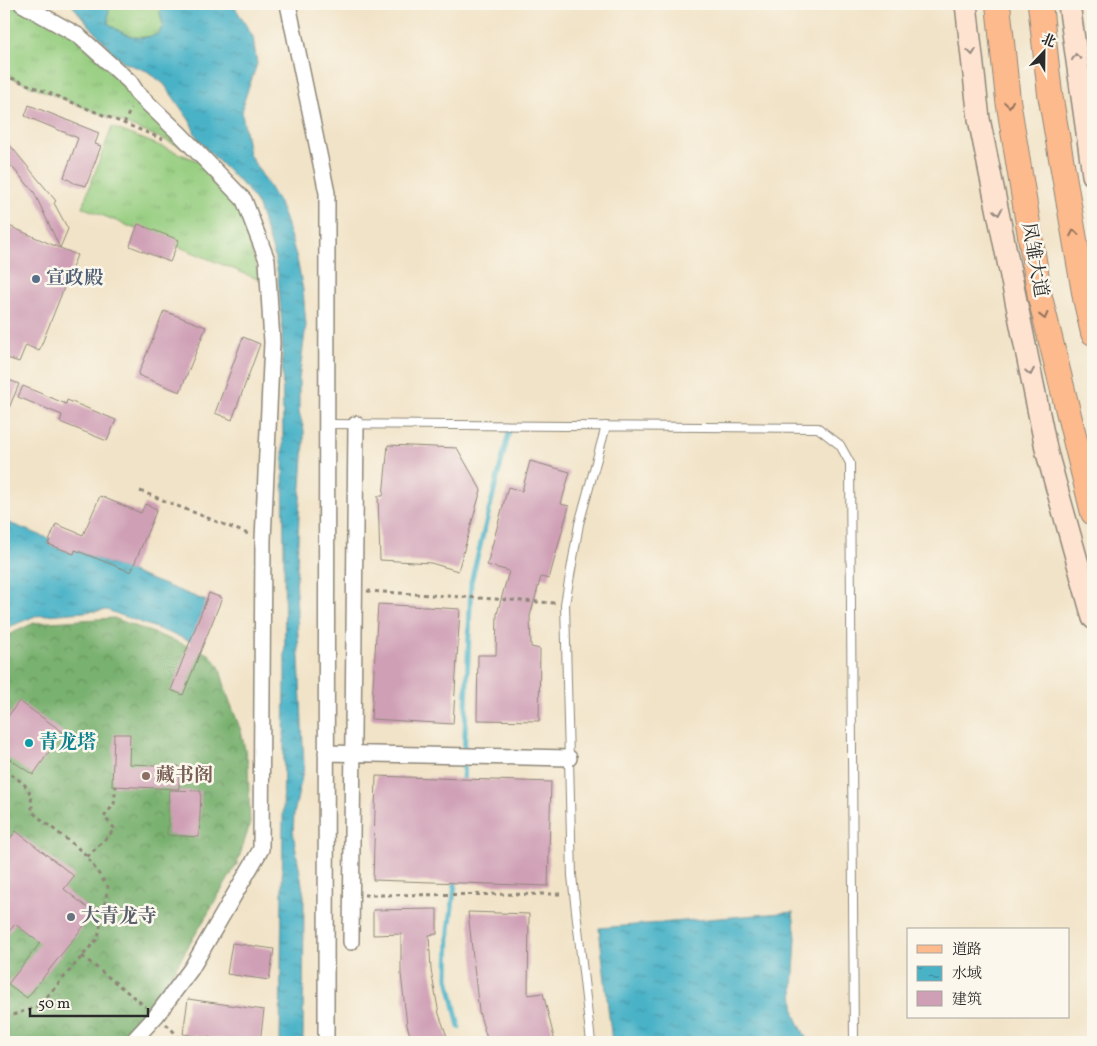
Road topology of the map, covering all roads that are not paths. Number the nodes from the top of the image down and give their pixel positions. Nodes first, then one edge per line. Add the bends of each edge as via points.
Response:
1 (22, 4) edge
2 (288, 4) edge
3 (966, 4) edge
4 (998, 4) edge
5 (1040, 4) edge
6 (1068, 7) edge
7 (1093, 175) edge
8 (1093, 332) edge
9 (327, 424) junction
10 (356, 424) junction
11 (606, 426) junction
12 (1093, 513) edge
13 (1074, 550) junction
14 (1093, 584) edge
15 (1093, 618) edge
16 (326, 753) junction
17 (352, 754) junction
18 (569, 758) junction
19 (351, 942) dead end
20 (132, 1042) edge
21 (326, 1042) edge
22 (591, 1042) edge
23 (854, 1042) edge

1 - 20 street via 79,36 130,82 137,93 244,200 267,260 272,342 263,540 261,849 191,969
2 - 9 street via 326,194
3 -> 13 street via 981,129 1047,453
4 -> 12 main road, 凤雏大道 via 1008,100 1040,298
8 -> 5 main road via 1050,94
7 -> 6 street
9 - 10 lane
9 - 16 street
10 - 11 lane
10 - 17 street
11 - 18 lane via 579,524 565,604
11 - 23 lane via 818,428 840,445 850,463
13 - 14 street
13 - 15 street
16 - 17 street
16 - 21 street
17 - 18 street
17 - 19 street
18 - 22 lane via 572,876

